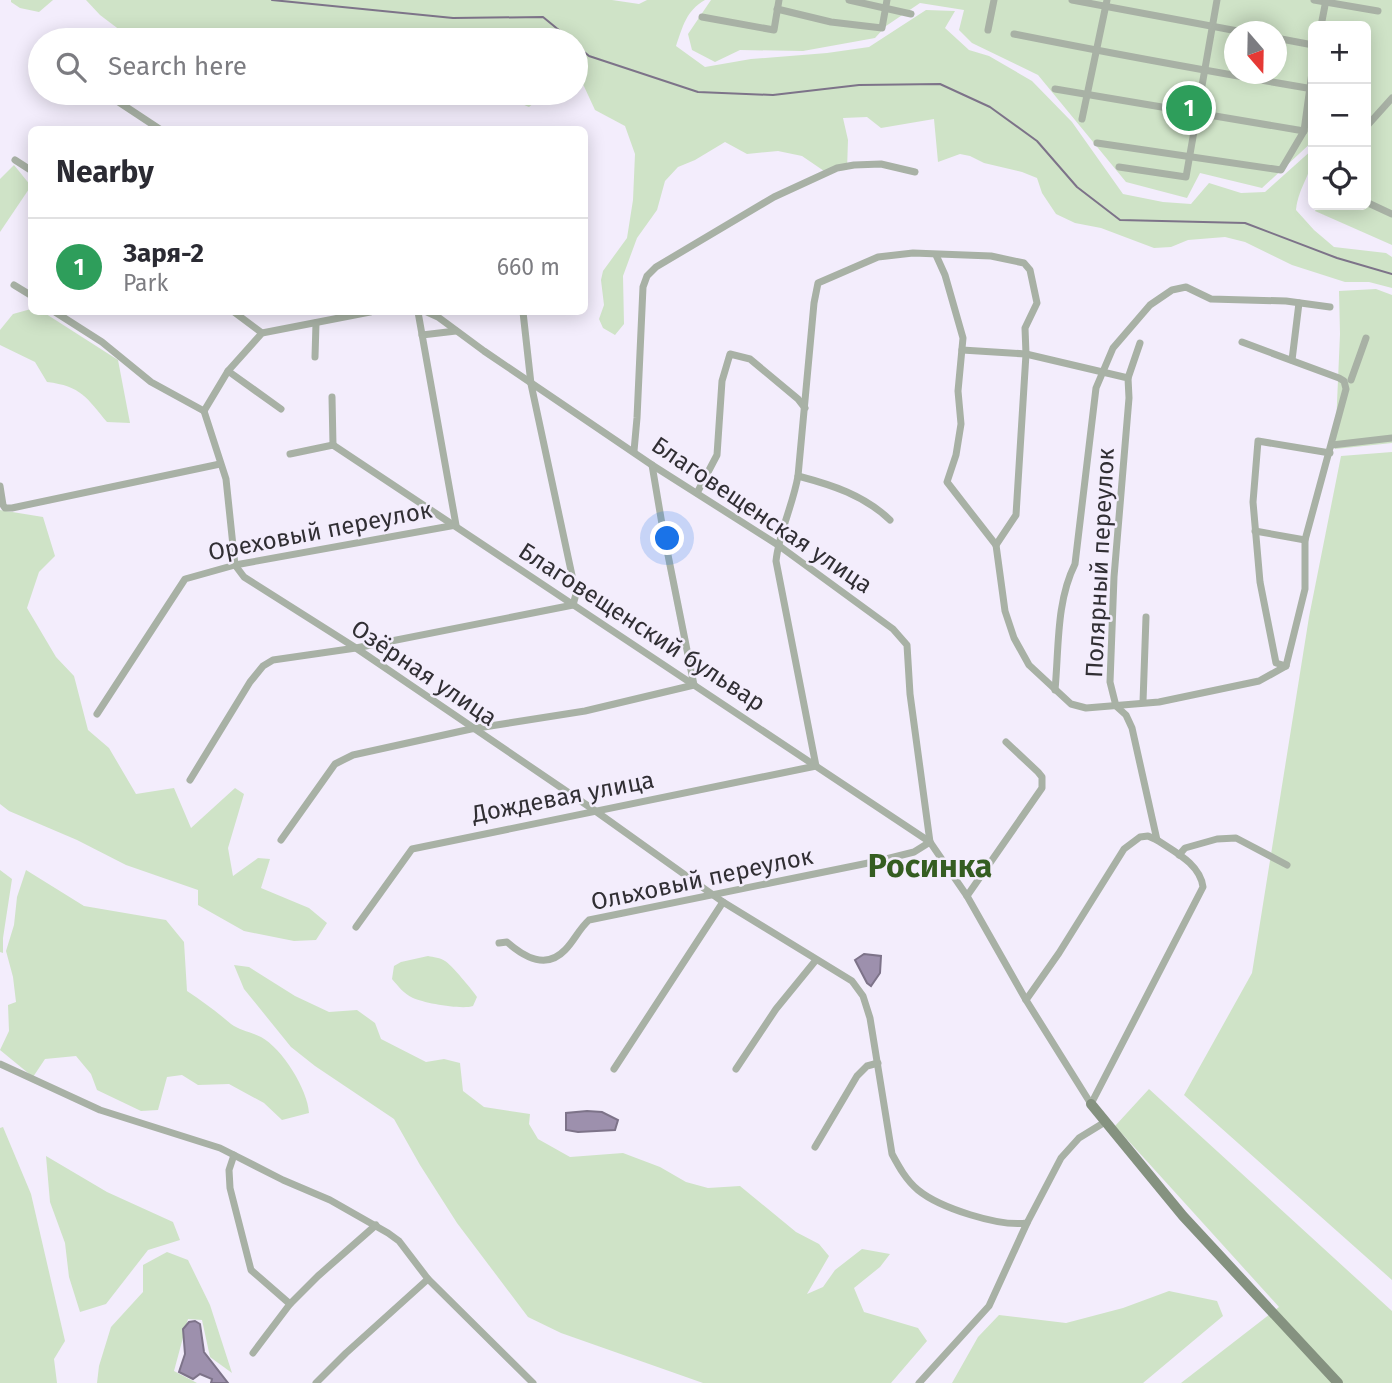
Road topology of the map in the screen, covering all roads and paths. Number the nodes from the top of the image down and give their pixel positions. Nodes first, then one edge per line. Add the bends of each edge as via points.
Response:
1 (779, 0) edge
2 (849, 0) edge
3 (995, 0) edge
4 (1072, 0) edge
5 (1217, 0) edge
6 (1314, 0) edge
7 (1326, 1) edge
8 (886, 4) edge
9 (1107, 4) edge
10 (777, 9) junction
11 (1378, 11) dead end
12 (911, 14) dead end
13 (702, 17) dead end
14 (1322, 21) edge
15 (1213, 26) junction
16 (1224, 28) edge
17 (988, 30) dead end
18 (1014, 34) dead end
19 (1287, 40) edge
20 (1308, 44) edge
21 (1097, 52) junction
22 (1204, 69) junction
23 (1308, 88) edge
24 (1055, 89) dead end
25 (1089, 94) junction
26 (1392, 98) edge
27 (123, 105) edge
28 (1308, 107) edge
29 (1196, 111) junction
30 (1082, 119) dead end
31 (1371, 121) edge
32 (154, 126) edge
33 (1304, 131) junction
34 (1097, 143) dead end
35 (1189, 156) junction
36 (15, 160) dead end
37 (1119, 167) dead end
38 (28, 169) edge
39 (915, 172) dead end
40 (1371, 204) edge
41 (1392, 214) edge
42 (936, 255) junction
43 (14, 285) dead end
44 (28, 294) edge
45 (1300, 303) junction
46 (1330, 307) dead end
47 (60, 315) edge
48 (238, 315) edge
49 (355, 315) edge
50 (419, 315) edge
51 (434, 315) edge
52 (523, 315) edge
53 (316, 323) junction
54 (457, 331) junction
55 (262, 333) junction
56 (422, 335) junction
57 (1366, 338) dead end
58 (1242, 342) dead end
59 (1140, 343) dead end
60 (962, 350) junction
61 (1026, 354) junction
62 (315, 357) dead end
63 (1292, 360) junction
64 (228, 371) junction
65 (1102, 373) junction
66 (1128, 378) junction
67 (1351, 380) dead end
68 (531, 384) junction
69 (332, 397) dead end
70 (805, 408) junction
71 (281, 409) dead end
72 (204, 411) junction
73 (1392, 438) edge
74 (333, 445) junction
75 (1331, 449) junction
76 (634, 451) junction
77 (290, 454) dead end
78 (220, 464) junction
79 (652, 465) junction
80 (798, 476) junction
81 (0, 486) edge
82 (697, 493) junction
83 (890, 520) dead end
84 (456, 525) junction
85 (1255, 531) junction
86 (1306, 540) junction
87 (778, 545) junction
88 (996, 545) junction
89 (235, 565) junction
90 (573, 605) junction
91 (1146, 617) dead end
92 (356, 648) junction
93 (1286, 666) junction
94 (694, 685) junction
95 (1055, 690) junction
96 (1143, 702) junction
97 (1116, 706) junction
98 (97, 714) dead end
99 (471, 729) junction
100 (1006, 742) dead end
101 (816, 766) junction
102 (190, 779) dead end
103 (594, 810) junction
104 (281, 840) dead end
105 (1157, 840) junction
106 (930, 842) junction
107 (1178, 855) junction
108 (1287, 865) dead end
109 (714, 894) junction
110 (967, 896) junction
111 (723, 902) junction
112 (356, 927) dead end
113 (499, 943) dead end
114 (816, 960) junction
115 (1026, 1000) junction
116 (878, 1063) junction
117 (0, 1064) edge
118 (614, 1069) dead end
119 (736, 1069) dead end
120 (1091, 1104) junction
121 (1105, 1122) junction
122 (815, 1147) dead end
123 (234, 1155) junction
124 (1027, 1223) junction
125 (376, 1225) junction
126 (428, 1279) junction
127 (290, 1304) junction
128 (253, 1353) dead end
129 (316, 1383) edge
130 (533, 1383) edge
131 (919, 1383) edge
132 (1338, 1383) edge

1 - 10 street
2 - 8 street
3 - 17 street
4 - 9 street
5 - 15 street
6 - 7 street
7 - 11 street
7 - 14 street
8 - 10 street via 882,28
8 - 12 street
9 - 15 street
9 - 21 street
10 - 13 street via 774,30
15 - 16 street
15 - 22 street
18 - 21 street
19 - 20 street
21 - 22 street
21 - 25 street
22 - 23 street
22 - 29 street
24 - 25 street
25 - 29 street
25 - 30 street
26 - 31 street
27 - 32 street
28 - 33 street
29 - 33 street
29 - 35 street
33 - 35 street via 1281,170
34 - 35 street
35 - 37 street via 1186,177
36 - 38 street
39 - 76 street via 881,164 838,168 774,197 656,267 643,287
40 - 41 street
42 - 60 street via 963,338
42 - 61 street via 990,256 1024,263 1030,270 1037,303 1025,327
42 - 70 street via 878,257 818,283
43 - 44 street
45 - 46 street
45 - 63 street
45 - 65 street via 1211,299 1186,287 1172,290 1150,305 1113,348
47 - 72 street via 151,382
48 - 55 street
49 - 53 street
50 - 56 street
51 - 54 street, Благовещенская улица
52 - 68 street
53 - 55 street
53 - 62 street
54 - 56 street
54 - 68 street, Благовещенская улица
55 - 64 street
56 - 84 street
57 - 67 street
58 - 63 street
59 - 66 street
60 - 61 street
60 - 88 street via 961,424 947,482
61 - 65 street
61 - 88 street via 1016,515
63 - 75 street via 1344,381
64 - 71 street
64 - 72 street
65 - 66 street
65 - 95 street via 1096,388 1075,564 1060,615
66 - 97 street, Полярный переулок via 1110,682
68 - 76 street, Благовещенская улица
68 - 90 street via 576,594
69 - 74 street
70 - 80 street
70 - 82 street via 750,359 730,354 722,381 718,455
72 - 78 street
73 - 75 street
74 - 77 street
74 - 84 street, Благовещенский бульвар
75 - 85 street via 1258,441
75 - 86 street
76 - 79 street, Благовещенская улица
78 - 81 street via 12,508 3,505
78 - 89 street via 226,479
79 - 82 street, Благовещенская улица
79 - 94 street
80 - 83 street via 866,500
80 - 87 street
82 - 87 street, Благовещенская улица
84 - 89 street, Ореховый переулок
84 - 90 street, Благовещенский бульвар
85 - 86 street
85 - 93 street via 1276,663
86 - 93 street via 1305,589
87 - 101 street via 776,561
87 - 106 street, Благовещенская улица via 883,621 907,645
88 - 95 street via 1005,611 1014,638 1029,666
89 - 92 street, Озёрная улица via 244,577
89 - 98 street, Ореховый переулок via 185,579
90 - 92 street
90 - 94 street, Благовещенский бульвар
91 - 96 street
92 - 99 street, Озёрная улица
92 - 102 street via 285,658 263,666
93 - 96 street via 1259,681
94 - 99 street via 585,711
94 - 101 street, Благовещенский бульвар
95 - 97 street via 1071,704 1086,708
96 - 97 street
97 - 105 street, Полярный переулок via 1132,728
99 - 103 street, Озёрная улица
99 - 104 street via 344,758
100 - 110 street via 1042,777 1041,788
101 - 103 street, Дождевая улица
101 - 106 street, Благовещенский бульвар
103 - 109 street, Озёрная улица
103 - 112 street, Дождевая улица via 412,849
105 - 107 street
105 - 115 street via 1140,837 1124,849
106 - 109 street, Ольховый переулок via 914,852 878,861
106 - 110 street
107 - 108 street via 1185,848 1236,838
107 - 120 street via 1196,868 1203,887
109 - 111 street, Озёрная улица
109 - 113 street, Ольховый переулок via 589,920 564,952 547,960 533,960 507,942
110 - 115 street
111 - 114 street, Озёрная улица
111 - 118 street
114 - 116 street, Озёрная улица via 852,981 863,996
114 - 119 street
115 - 120 street
116 - 122 street via 857,1076
116 - 124 street, Озёрная улица via 892,1154 910,1181 924,1194 990,1221
117 - 123 street via 100,1110
120 - 121 street
121 - 124 street via 1079,1138 1061,1158
121 - 132 street via 1184,1216
123 - 125 street
123 - 127 street via 230,1188 251,1270
124 - 131 street via 989,1306
125 - 126 street via 399,1241
125 - 127 street
126 - 129 street
126 - 130 street
127 - 128 street

